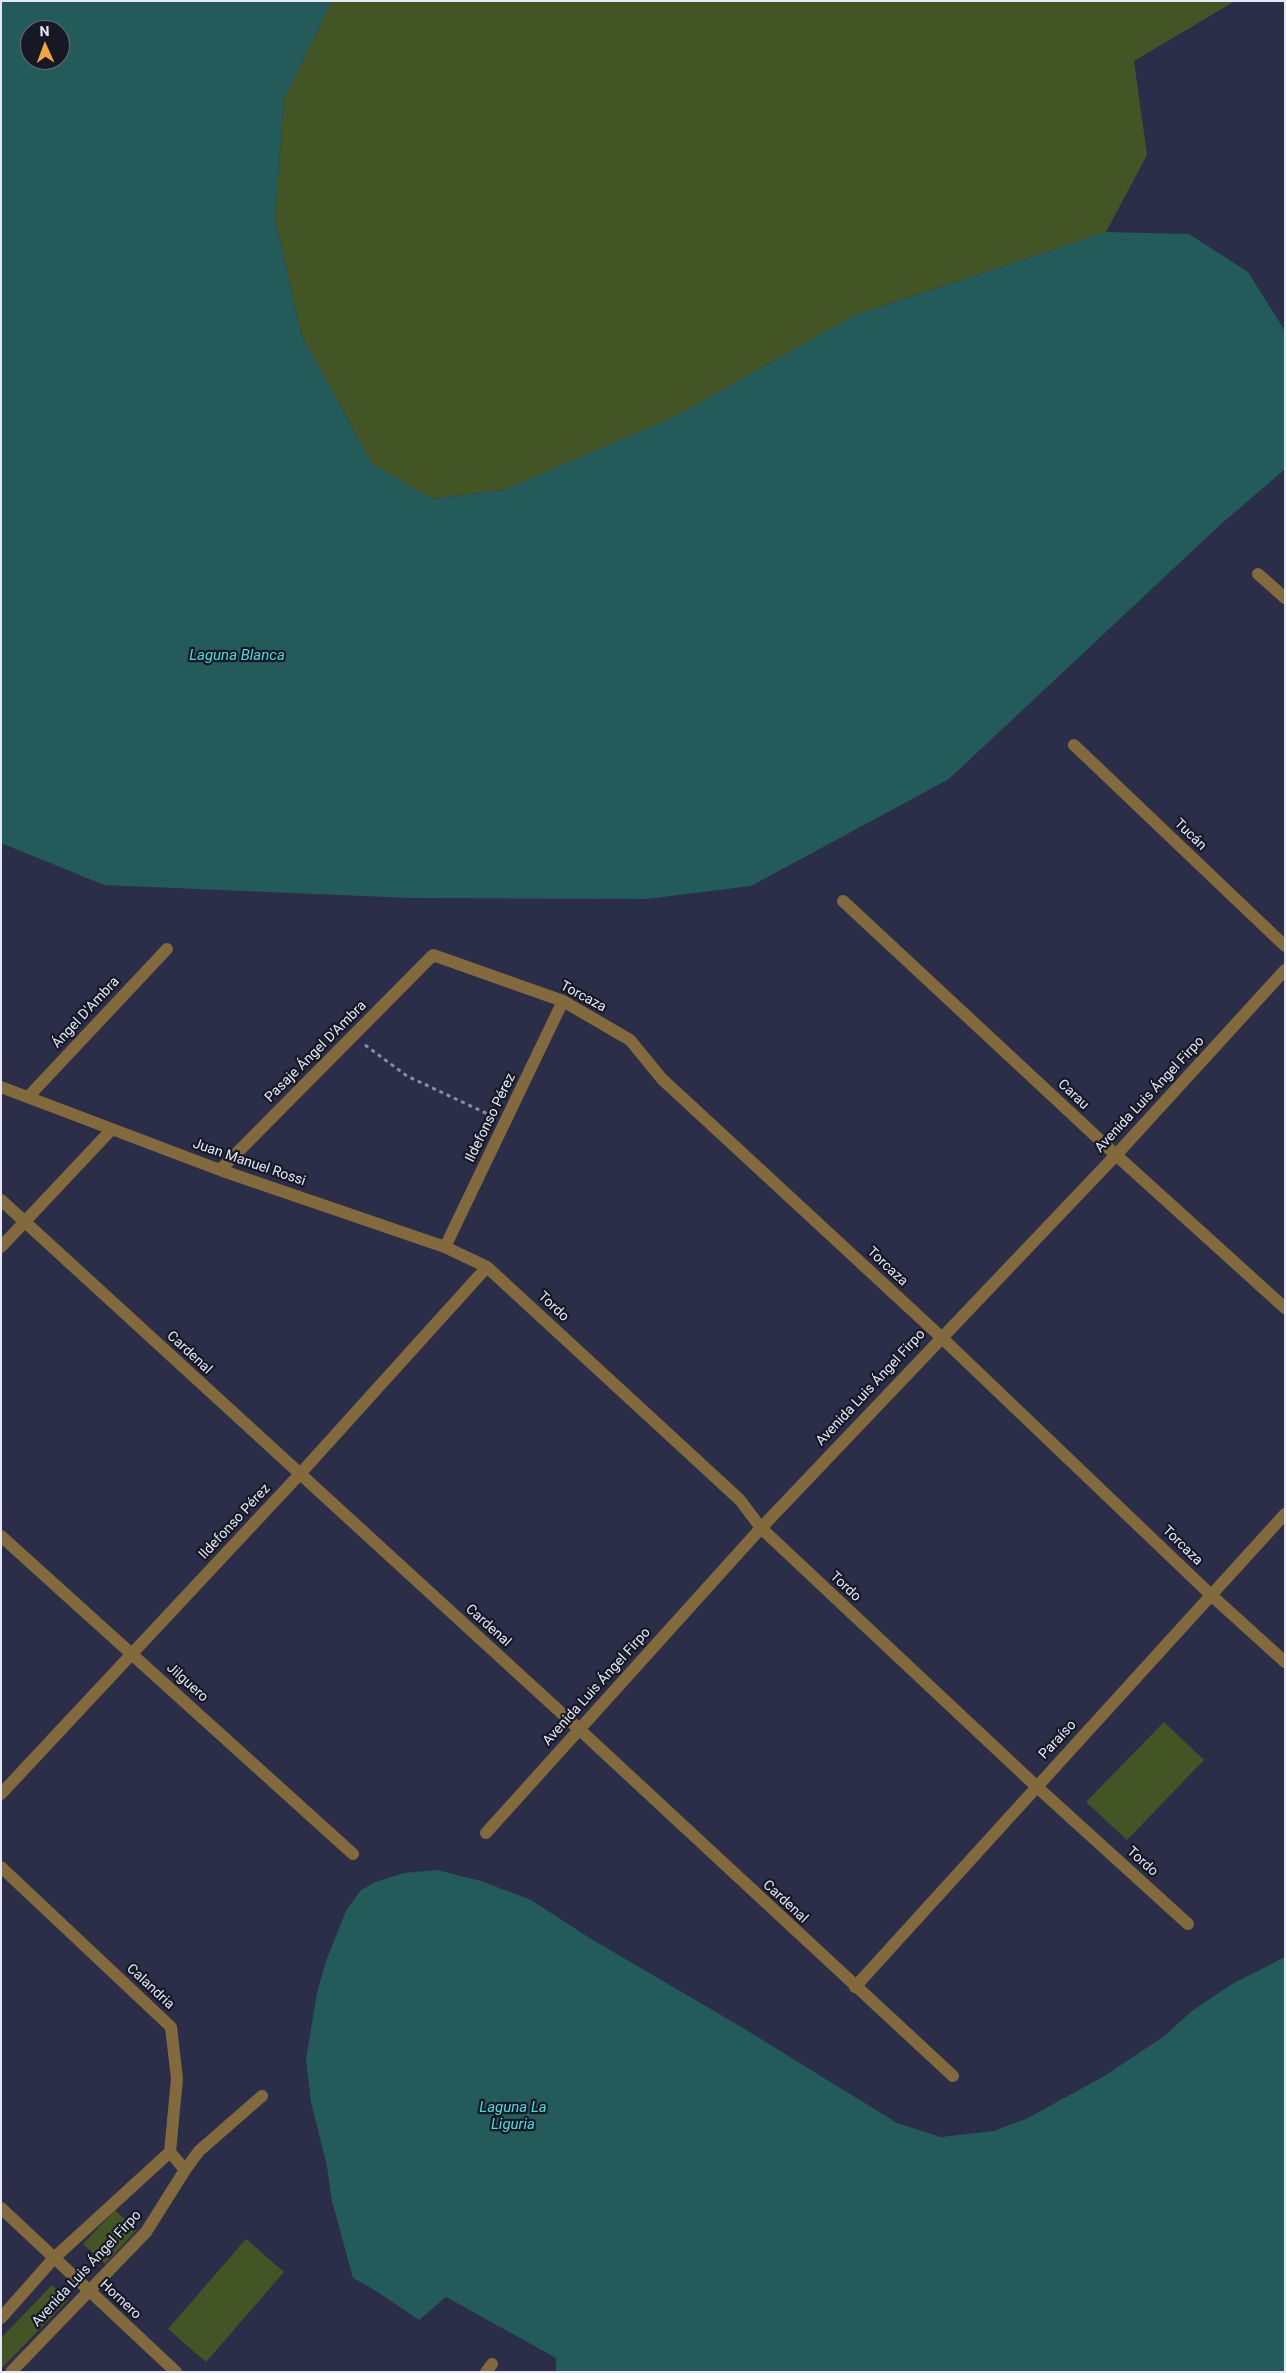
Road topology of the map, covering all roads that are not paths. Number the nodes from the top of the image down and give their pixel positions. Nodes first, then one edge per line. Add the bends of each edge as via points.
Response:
1 (1258, 574) dead end
2 (1285, 598) edge
3 (1074, 745) dead end
4 (843, 901) dead end
5 (1285, 946) edge
6 (167, 949) dead end
7 (433, 955) joint
8 (1285, 970) edge
9 (563, 1001) junction
10 (1, 1087) edge
11 (28, 1097) junction
12 (112, 1129) junction
13 (1116, 1155) junction
14 (220, 1170) junction
15 (1, 1200) edge
16 (26, 1222) junction
17 (445, 1247) junction
18 (1, 1248) edge
19 (487, 1267) junction
20 (1285, 1308) edge
21 (941, 1337) junction
22 (299, 1475) junction
23 (1285, 1514) edge
24 (760, 1528) junction
25 (1, 1536) edge
26 (1211, 1595) junction
27 (133, 1654) junction
28 (1285, 1662) edge
29 (580, 1730) junction
30 (1036, 1786) junction
31 (1, 1794) edge
32 (486, 1833) dead end
33 (353, 1854) dead end
34 (1, 1868) edge
35 (1188, 1924) dead end
36 (854, 1987) junction
37 (953, 2076) dead end
38 (262, 2096) dead end
39 (170, 2152) junction
40 (185, 2170) junction
41 (1, 2208) edge
42 (54, 2258) junction
43 (89, 2292) junction
44 (1, 2318) edge
45 (11, 2372) edge
46 (176, 2372) edge

1 - 2 street
3 - 5 street, Tucán
4 - 13 street, Carau
6 - 11 street, Ángel D'Ambra
7 - 9 street, Torcaza
7 - 14 street, Pasaje Ángel D'Ambra
8 - 13 street, Avenida Luis Ángel Firpo
9 - 17 street, Ildefonso Pérez
9 - 21 street, Torcaza via 630,1040 662,1079
10 - 11 street, Juan Manuel Rossi
11 - 12 street, Juan Manuel Rossi
12 - 14 street, Juan Manuel Rossi
12 - 16 street
13 - 20 street, Carau
13 - 21 street, Avenida Luis Ángel Firpo
14 - 17 street, Juan Manuel Rossi
15 - 16 street, Cardenal
16 - 18 street
16 - 22 street, Cardenal
17 - 19 street, Juan Manuel Rossi
19 - 22 street, Ildefonso Pérez
19 - 24 street, Tordo via 740,1500
21 - 24 street, Avenida Luis Ángel Firpo
21 - 26 street, Torcaza
22 - 27 street, Ildefonso Pérez
22 - 29 street, Cardenal
23 - 26 street, Paraíso
24 - 29 street, Avenida Luis Ángel Firpo
24 - 30 street, Tordo
25 - 27 street, Jilguero
26 - 28 street, Torcaza
26 - 30 street, Paraíso
27 - 31 street, Ildefonso Pérez
27 - 33 street, Jilguero
29 - 32 street, Avenida Luis Ángel Firpo
29 - 36 street, Cardenal
30 - 35 street, Tordo
30 - 36 street, Paraíso
34 - 39 street, Calandria via 171,2027 176,2079
36 - 37 street, Cardenal
38 - 40 street, Avenida Luis Ángel Firpo via 199,2151
39 - 40 street
39 - 42 street, Avenida Luis Ángel Firpo
40 - 43 street, Avenida Luis Ángel Firpo via 146,2232
41 - 42 street, Hornero
42 - 43 street, Hornero
42 - 44 street, Avenida Luis Ángel Firpo
43 - 45 street, Avenida Luis Ángel Firpo
43 - 46 street, Hornero

